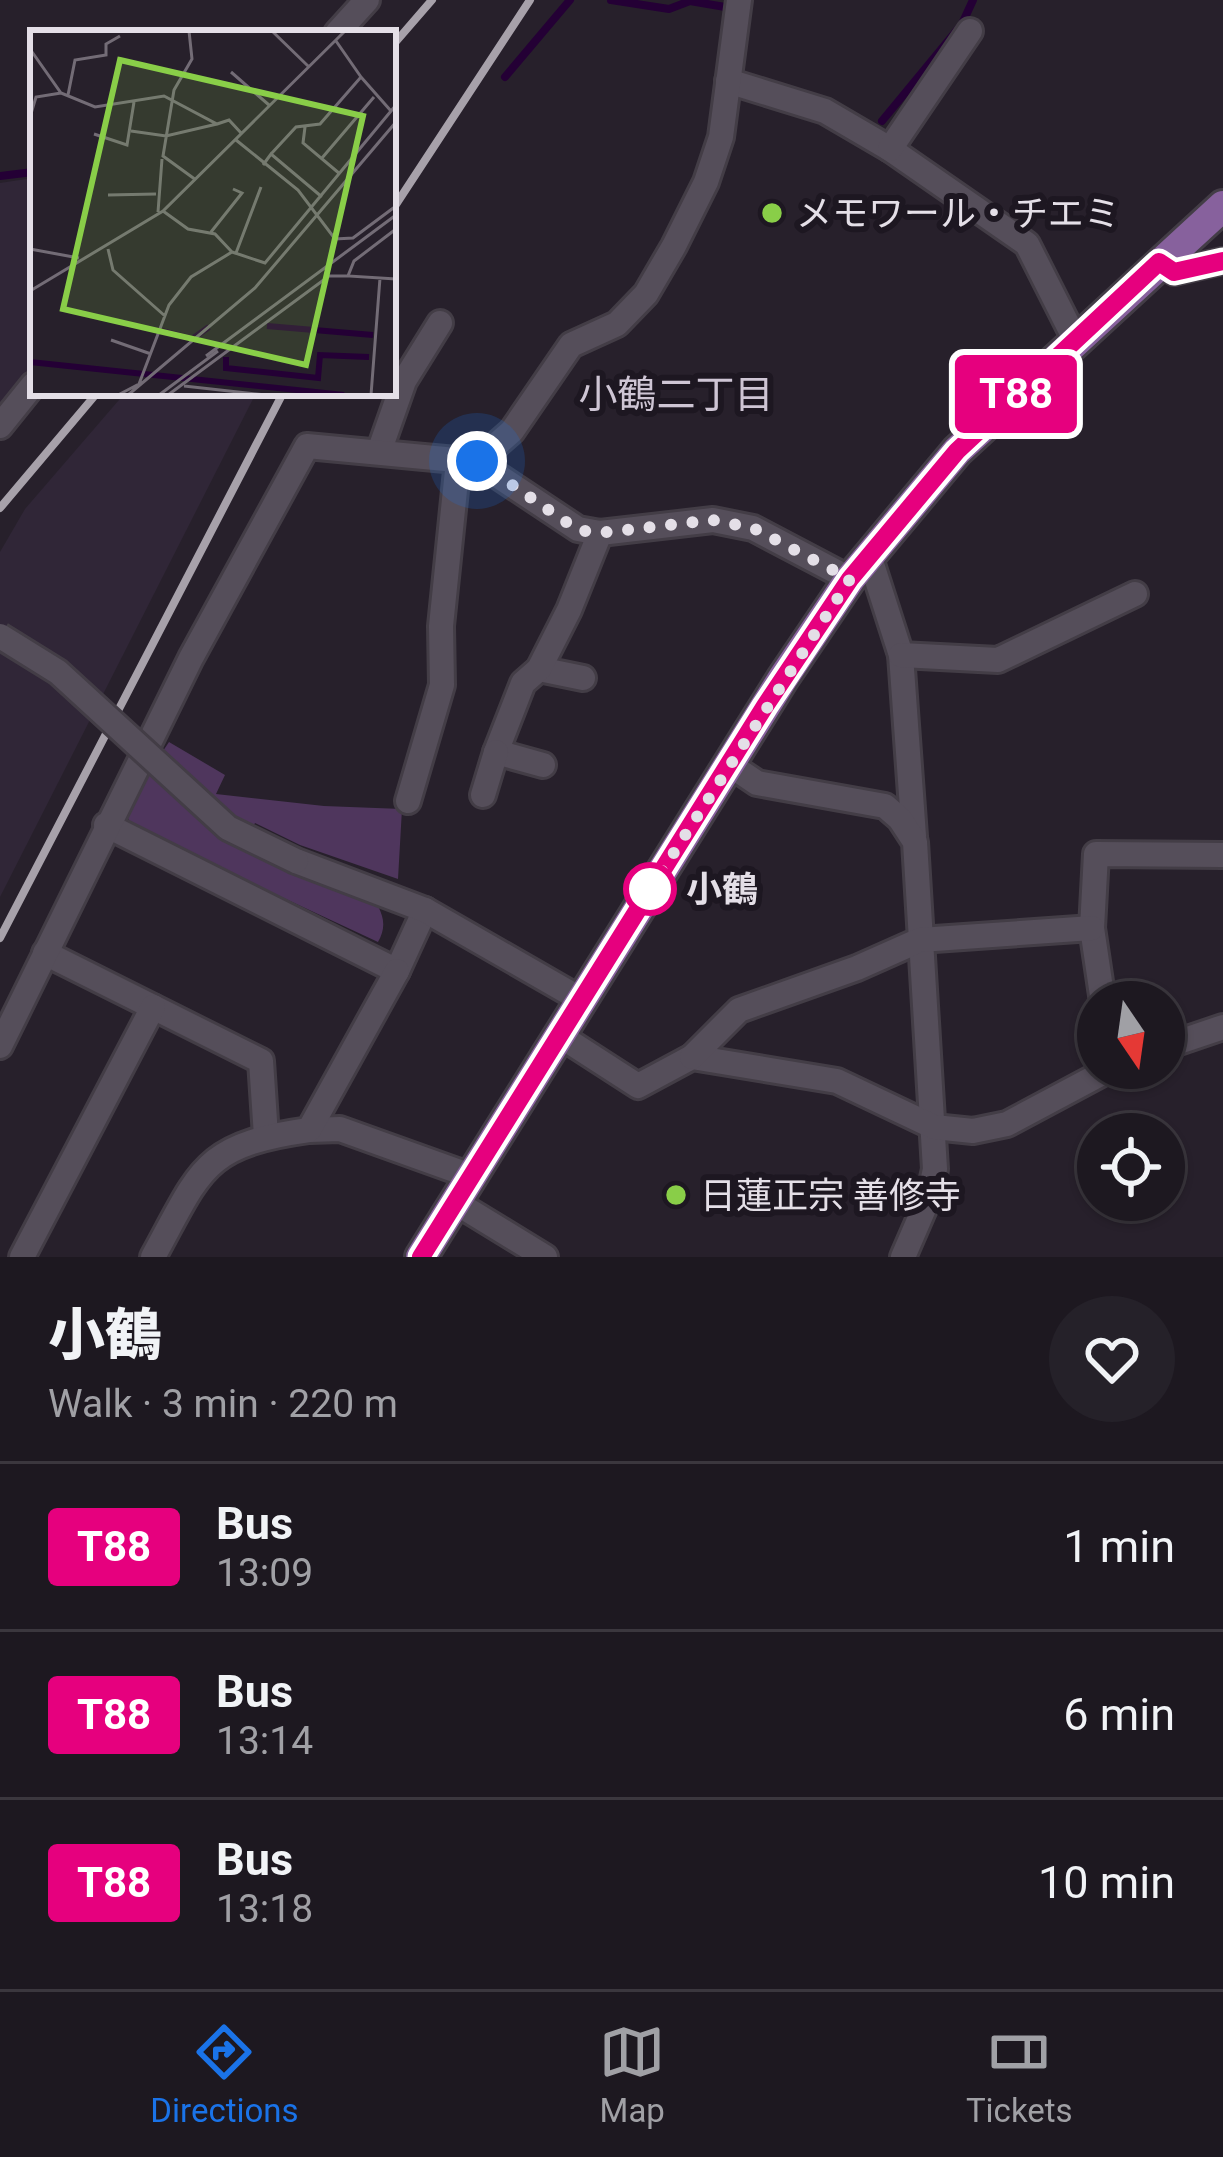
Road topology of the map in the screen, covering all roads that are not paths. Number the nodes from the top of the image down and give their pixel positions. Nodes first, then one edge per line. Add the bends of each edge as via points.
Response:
1 (367, 0) edge
2 (739, 0) edge
3 (340, 30) edge
4 (970, 31) dead end
5 (728, 81) junction
6 (890, 149) junction
7 (1223, 206) edge
8 (1223, 261) edge
9 (1159, 262) junction
10 (440, 322) dead end
11 (1075, 339) junction
12 (30, 389) edge
13 (0, 426) edge
14 (379, 452) junction
15 (467, 461) junction
16 (599, 533) junction
17 (860, 567) junction
18 (1135, 594) dead end
19 (0, 636) edge
20 (901, 655) junction
21 (538, 670) junction
22 (583, 677) dead end
23 (496, 752) junction
24 (729, 764) junction
25 (543, 765) dead end
26 (483, 795) dead end
27 (408, 802) dead end
28 (106, 825) junction
29 (915, 842) junction
30 (1223, 855) edge
31 (425, 910) junction
32 (1092, 928) junction
33 (920, 940) junction
34 (45, 952) junction
35 (397, 971) junction
36 (1100, 981) edge
37 (580, 998) junction
38 (153, 1007) junction
39 (1223, 1027) edge
40 (559, 1035) junction
41 (1185, 1040) edge
42 (0, 1046) edge
43 (692, 1057) junction
44 (1077, 1087) edge
45 (934, 1127) junction
46 (309, 1130) junction
47 (266, 1136) junction
48 (463, 1189) junction
49 (22, 1257) edge
50 (153, 1257) edge
51 (421, 1257) edge
52 (545, 1257) edge
53 (903, 1257) edge

1 - 3 street
2 - 5 street
4 - 6 street
5 - 6 street via 825,111
5 - 15 street via 706,182 646,294 617,324 571,346 512,430
6 - 11 street via 1027,244
7 - 9 main road
8 - 9 street via 1174,272
9 - 11 main road
10 - 14 street via 404,381
11 - 17 main road via 957,451
12 - 13 street
14 - 15 street
14 - 28 street via 307,446
15 - 16 street via 578,530
15 - 27 street via 441,626 442,685
16 - 17 street via 712,520
16 - 21 street
17 - 20 street
17 - 24 main road
18 - 20 street via 998,660
19 - 31 street, bridge via 58,672 228,828
20 - 29 street
21 - 22 street
21 - 23 street via 523,683
23 - 25 street
23 - 26 street
24 - 29 street via 757,783 885,806
24 - 37 main road
28 - 34 street
28 - 35 street
29 - 33 street
30 - 32 street via 1096,854
31 - 35 street
31 - 37 street
32 - 33 street
32 - 36 street
33 - 43 street via 739,1010
33 - 45 street
34 - 38 street
34 - 42 street
35 - 46 street
37 - 40 main road
38 - 47 street via 261,1061
38 - 49 street
39 - 41 street
40 - 43 street via 638,1086
40 - 48 main road
43 - 45 street via 837,1081
44 - 45 street via 1007,1124 973,1132
45 - 53 street via 929,1197
46 - 47 street
46 - 48 street via 340,1129
47 - 50 street via 200,1170
48 - 51 main road
48 - 52 street

